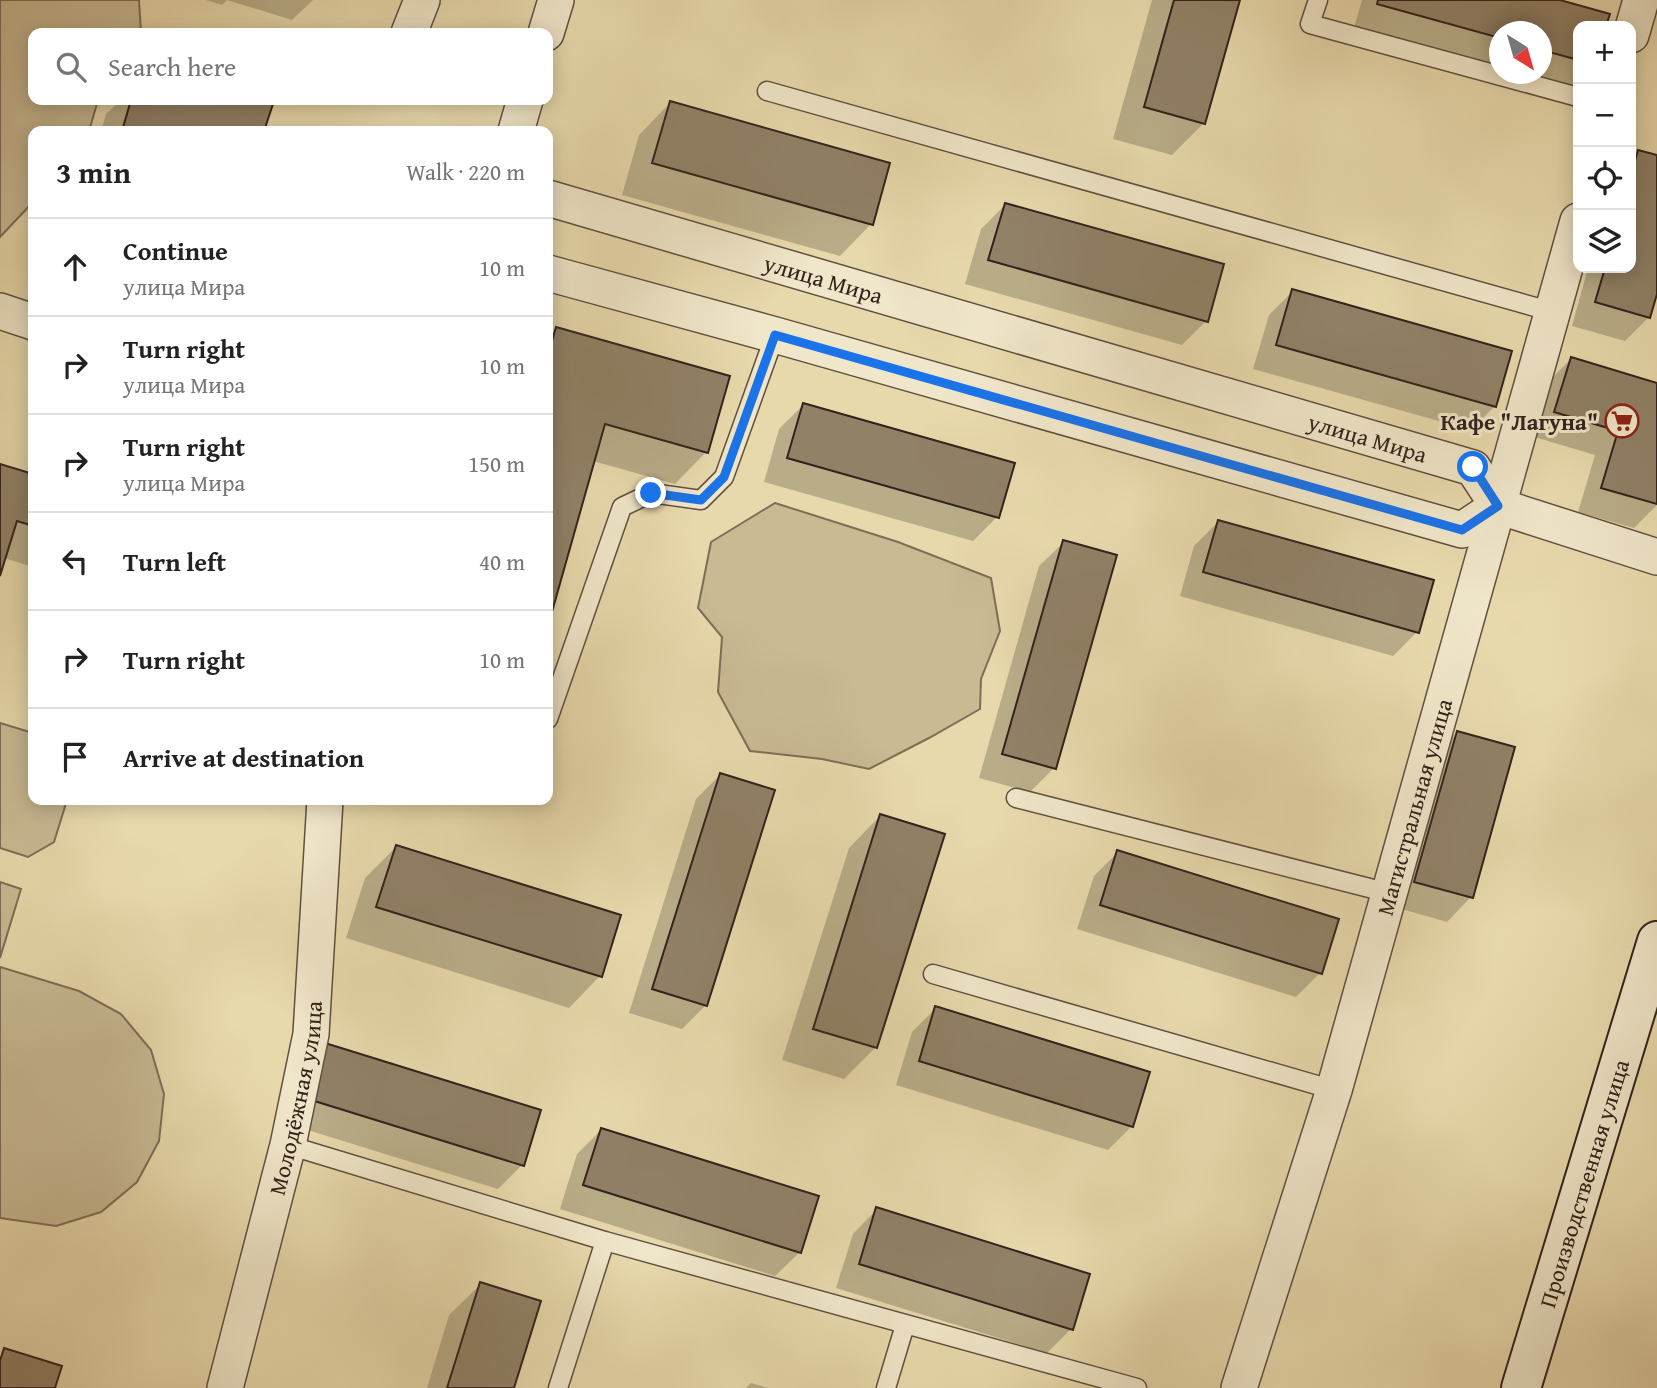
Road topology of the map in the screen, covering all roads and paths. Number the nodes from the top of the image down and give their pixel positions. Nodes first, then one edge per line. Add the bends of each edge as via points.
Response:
1 (422, 0) edge
2 (556, 0) edge
3 (1318, 0) edge
4 (1641, 0) edge
5 (1635, 21) edge
6 (412, 28) edge
7 (548, 28) edge
8 (767, 91) dead end
9 (1573, 96) edge
10 (524, 105) edge
11 (517, 126) edge
12 (553, 199) edge
13 (1573, 239) edge
14 (553, 274) edge
15 (0, 312) edge
16 (1553, 312) junction
17 (28, 320) edge
18 (775, 335) junction
19 (1498, 506) junction
20 (1657, 557) edge
21 (553, 705) edge
22 (1016, 798) dead end
23 (325, 805) edge
24 (1389, 893) junction
25 (1657, 941) edge
26 (933, 974) dead end
27 (1334, 1090) junction
28 (288, 1144) junction
29 (605, 1241) junction
30 (905, 1325) junction
31 (225, 1388) edge
32 (558, 1388) edge
33 (886, 1388) edge
34 (1137, 1388) edge
35 (1239, 1388) edge
36 (1521, 1388) edge

1 - 6 street
2 - 7 street
3 - 9 lane via 1310,24
4 - 5 street
8 - 16 lane
10 - 11 street
12 - 19 street, улица Мира via 1473,467
13 - 16 street, Магистральная улица
14 - 18 street
15 - 17 street
16 - 19 street, Магистральная улица
18 - 19 street via 1462,530
18 - 21 lane via 724,477 701,500 651,493 622,508
19 - 20 street
19 - 24 street, Магистральная улица
22 - 24 lane
23 - 28 street, Молодёжная улица via 312,1034
24 - 27 street, Магистральная улица
25 - 36 street, Производственная улица
26 - 27 lane
27 - 35 street, Магистральная улица
28 - 29 lane
28 - 31 street, Молодёжная улица
29 - 30 lane
29 - 32 lane
30 - 33 lane
30 - 34 lane

